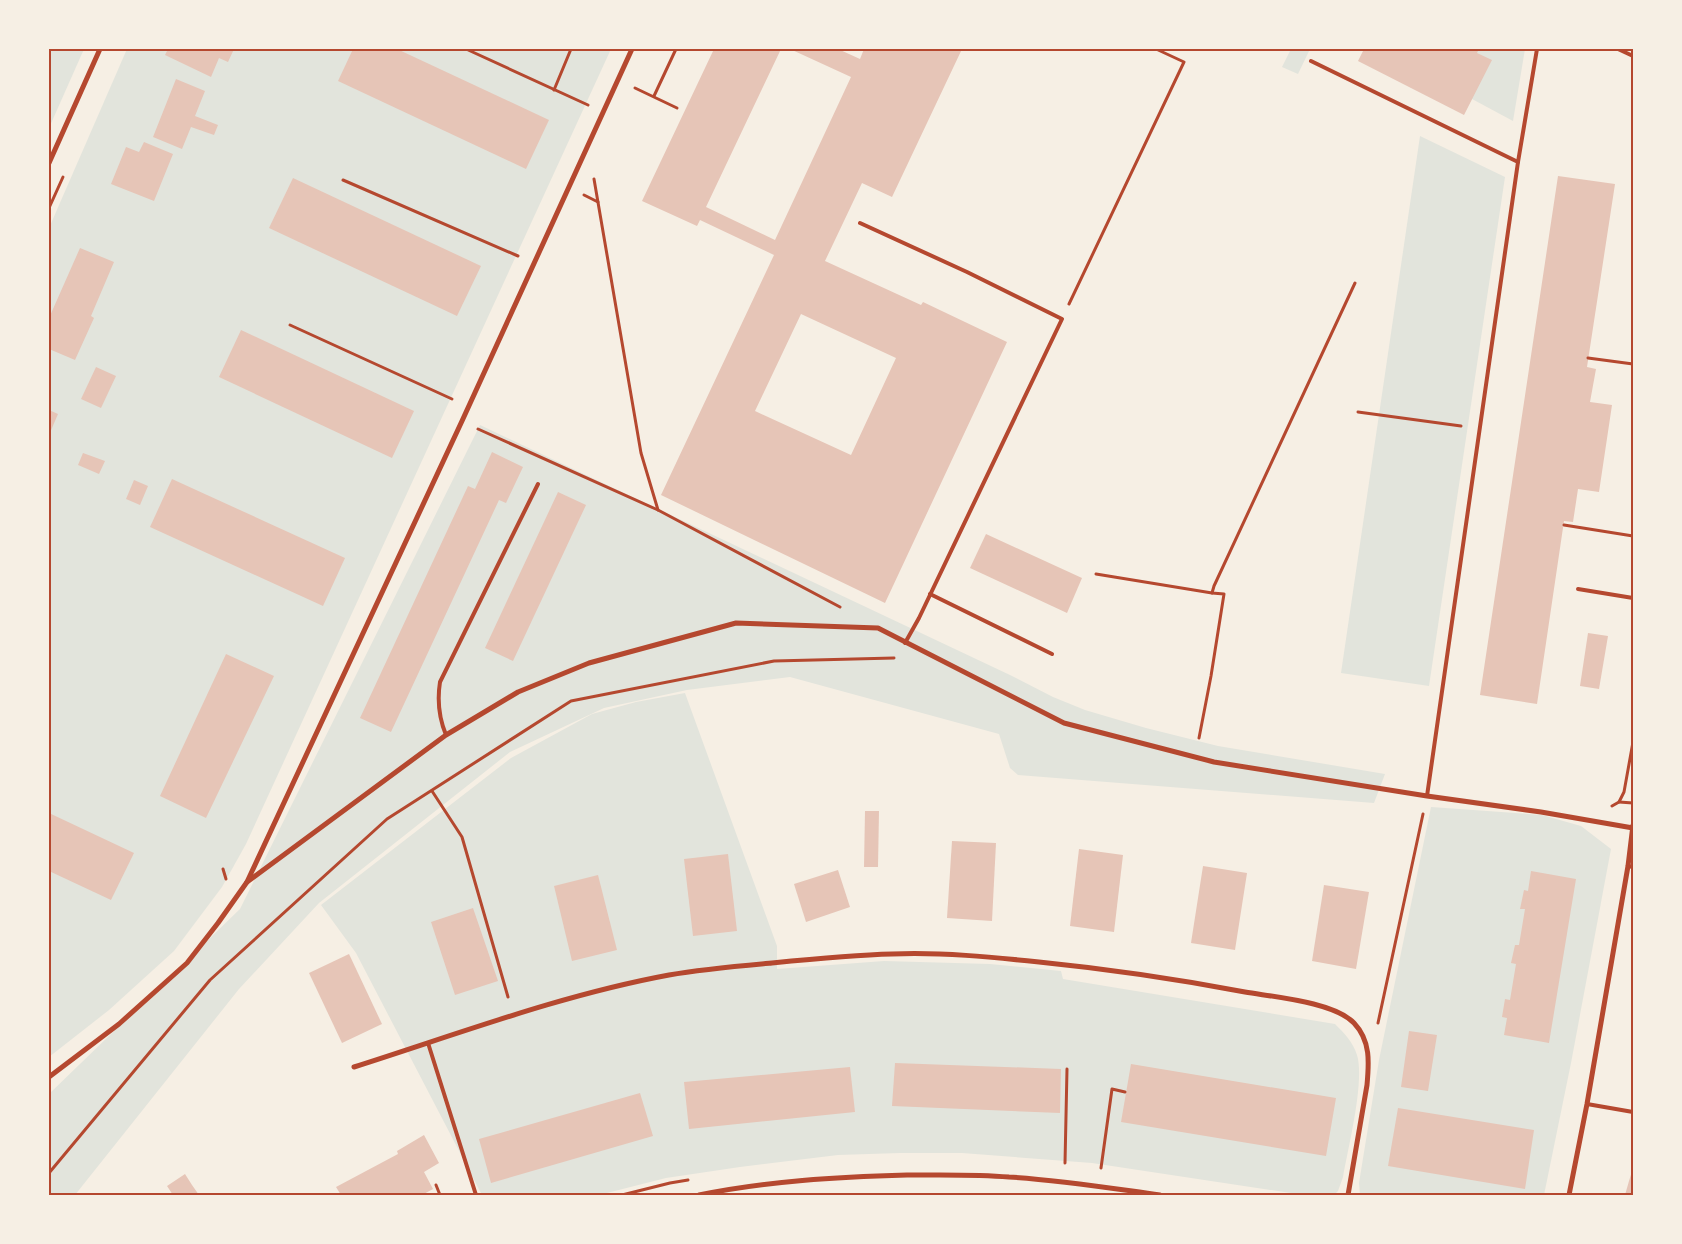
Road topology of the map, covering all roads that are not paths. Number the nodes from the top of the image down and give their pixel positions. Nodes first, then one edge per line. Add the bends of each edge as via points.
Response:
1 (100, 49) edge
2 (632, 49) edge
3 (1536, 49) edge
4 (1618, 49) edge
5 (1633, 56) edge
6 (1311, 61) dead end
7 (1518, 162) junction
8 (49, 163) edge
9 (860, 223) dead end
10 (538, 484) dead end
11 (1578, 589) dead end
12 (930, 594) junction
13 (1633, 598) edge
14 (904, 642) junction
15 (1052, 654) dead end
16 (446, 735) junction
17 (1427, 796) junction
18 (1633, 827) edge
19 (1631, 867) edge
20 (247, 882) junction
21 (428, 1043) junction
22 (354, 1067) dead end
23 (49, 1077) edge
24 (1587, 1104) junction
25 (1633, 1112) edge
26 (476, 1195) edge
27 (699, 1195) edge
28 (1160, 1195) edge
29 (1348, 1195) edge
30 (1569, 1195) edge

1 - 8 street
2 - 20 street
3 - 7 lane
4 - 5 lane
6 - 7 lane
7 - 17 lane
9 - 12 lane via 1062,319
10 - 16 lane via 440,682 438,709
11 - 13 lane
12 - 14 lane
12 - 15 lane
14 - 16 street via 878,628 736,624 589,663 518,692
14 - 17 street via 1064,724 1214,762
16 - 20 street
17 - 18 street
18 - 19 street
19 - 24 street
20 - 23 street via 187,963 120,1024
21 - 22 street
21 - 26 lane
21 - 29 street via 561,1000 670,975 814,958 954,955 1165,978 1328,1008 1347,1018 1359,1030 1367,1048 1367,1085
24 - 25 lane
24 - 30 street
27 - 28 street via 769,1184 856,1176 957,1175 1007,1176

